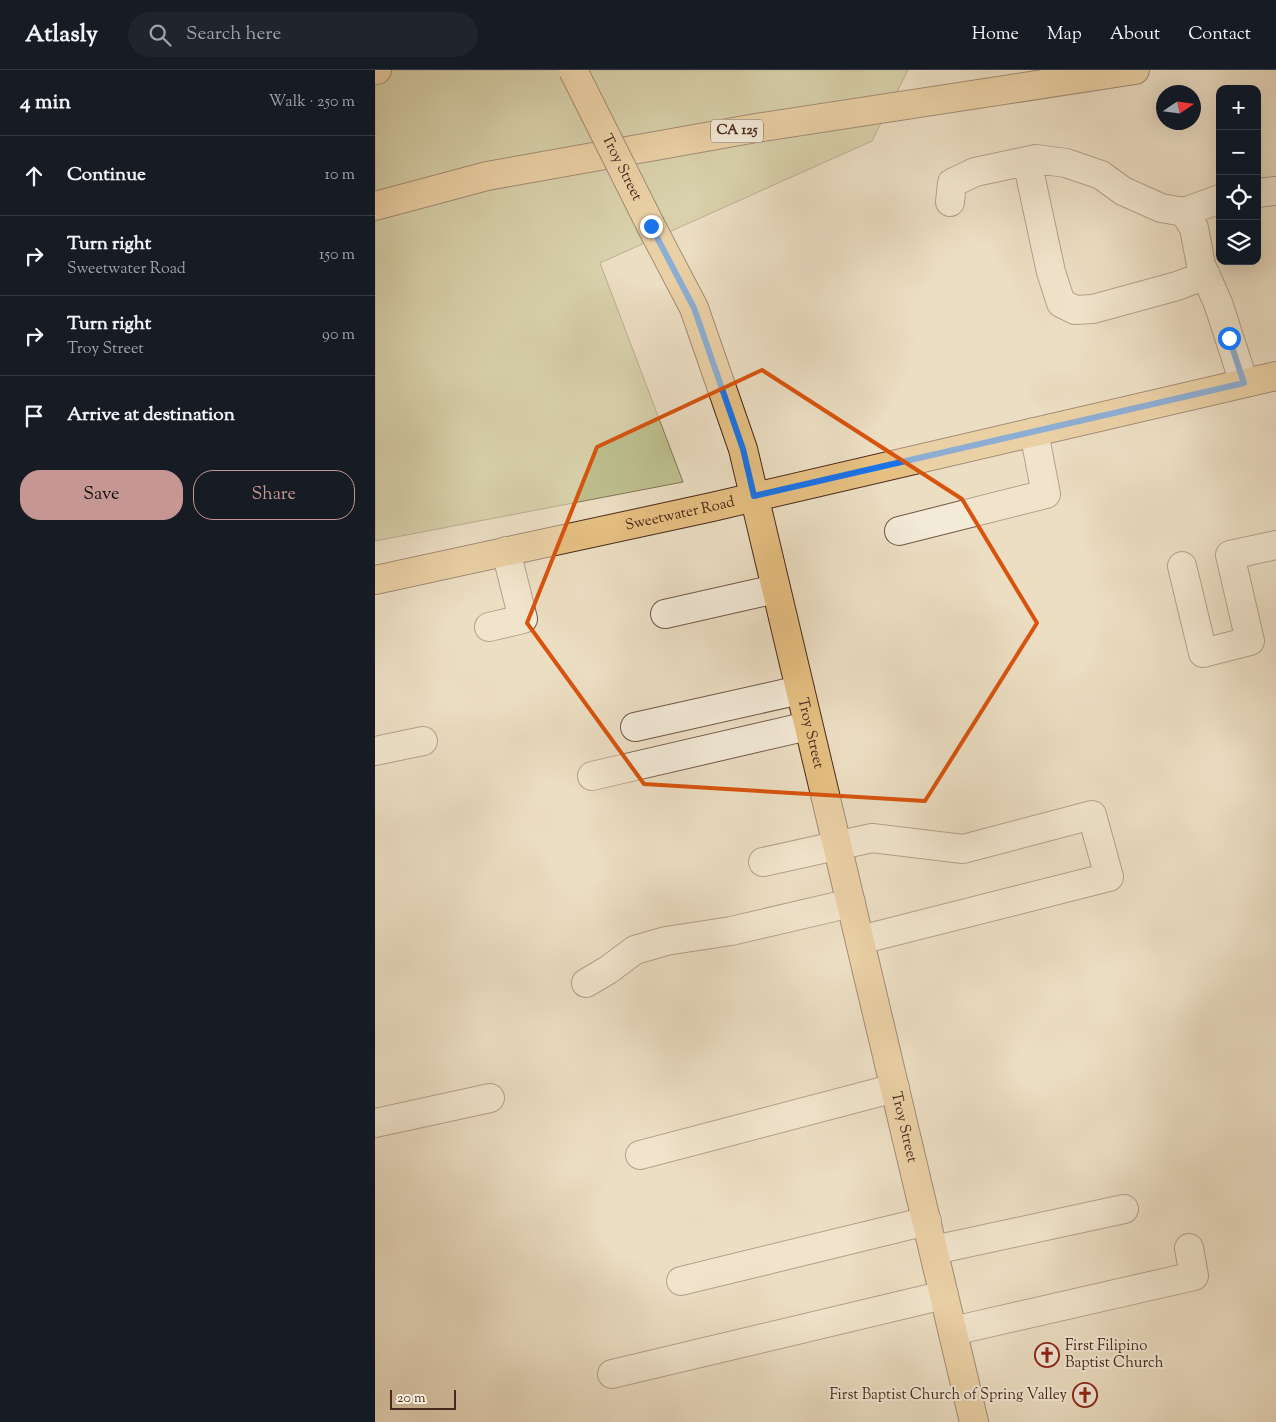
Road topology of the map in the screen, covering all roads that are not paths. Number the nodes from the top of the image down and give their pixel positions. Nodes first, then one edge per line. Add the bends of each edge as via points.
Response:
1 (573, 70) edge
2 (1135, 70) edge
3 (1027, 161) junction
4 (1216, 200) edge
5 (951, 202) dead end
6 (375, 206) edge
7 (1184, 212) junction
8 (1206, 275) junction
9 (1276, 376) edge
10 (1244, 383) junction
11 (1034, 432) junction
12 (754, 496) junction
13 (899, 531) dead end
14 (1276, 545) edge
15 (506, 551) junction
16 (1182, 566) dead end
17 (375, 580) edge
18 (776, 589) junction
19 (665, 614) dead end
20 (489, 627) dead end
21 (800, 690) junction
22 (809, 726) junction
23 (635, 727) dead end
24 (423, 741) dead end
25 (375, 751) edge
26 (592, 776) dead end
27 (837, 845) junction
28 (763, 862) dead end
29 (851, 903) junction
30 (860, 940) junction
31 (586, 983) dead end
32 (895, 1088) junction
33 (490, 1098) dead end
34 (375, 1123) edge
35 (640, 1154) dead end
36 (1124, 1209) dead end
37 (927, 1221) junction
38 (1189, 1248) dead end
39 (934, 1250) junction
40 (681, 1281) dead end
41 (944, 1295) junction
42 (953, 1330) junction
43 (612, 1374) dead end
44 (974, 1422) edge

1 - 12 main road, Troy Street, bridge via 694,308 743,449
2 - 6 main road, CA 125 via 756,128 487,176
3 - 5 street via 975,172 952,183
3 - 7 street via 1066,163 1101,174 1123,191 1161,208
3 - 8 street via 1051,272 1061,303 1075,310 1093,309
4 - 7 street
7 - 8 street via 1194,228
8 - 10 street
9 - 10 main road, Sweetwater Road
10 - 11 main road, Sweetwater Road
11 - 12 main road, Sweetwater Road
11 - 13 street via 1046,494
12 - 15 main road, Sweetwater Road
12 - 18 main road, Troy Street
14 - 16 street via 1230,556 1250,640 1203,653
15 - 17 main road, Sweetwater Road
15 - 20 street via 523,619
18 - 19 street
18 - 21 main road, Troy Street
21 - 22 main road, Troy Street
21 - 23 street
22 - 26 street
22 - 27 main road, Troy Street
24 - 25 street
27 - 28 street
27 - 29 main road, Troy Street
27 - 30 street via 872,838 963,850 1092,815 1109,877
29 - 30 main road, Troy Street
29 - 31 street via 731,931 666,940 635,950
30 - 32 main road, Troy Street
32 - 35 street
32 - 37 main road, Troy Street
33 - 34 street
36 - 39 street
37 - 39 main road, Troy Street
37 - 40 street
38 - 42 street via 1194,1276
39 - 41 main road, Troy Street
41 - 42 main road, Troy Street
41 - 43 street
42 - 44 main road, Troy Street

